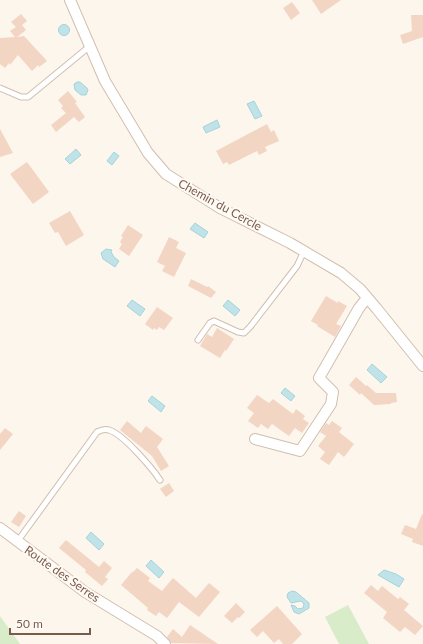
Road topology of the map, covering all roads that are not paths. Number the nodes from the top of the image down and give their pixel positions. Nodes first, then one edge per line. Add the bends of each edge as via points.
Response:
1 (70, 0) edge
2 (90, 46) junction
3 (0, 88) edge
4 (304, 251) junction
5 (367, 298) junction
6 (198, 340) dead end
7 (423, 366) edge
8 (255, 439) dead end
9 (160, 480) dead end
10 (0, 528) edge
11 (17, 542) junction
12 (165, 644) edge

1 - 2 street, Chemin du Cercle
2 - 3 lane via 28,96 20,97
2 - 4 street, Chemin du Cercle via 109,87 148,153 166,174 220,208
4 - 5 street, Chemin du Cercle via 340,273
4 - 6 lane via 297,266 244,333 214,321
5 - 7 street, Chemin du Cercle
5 - 8 street via 358,308 319,378 333,392 331,404 300,451
9 - 11 lane via 148,463 123,439 110,430 97,432
10 - 11 street, Route des Serres
11 - 12 street, Route des Serres via 85,592 157,636

